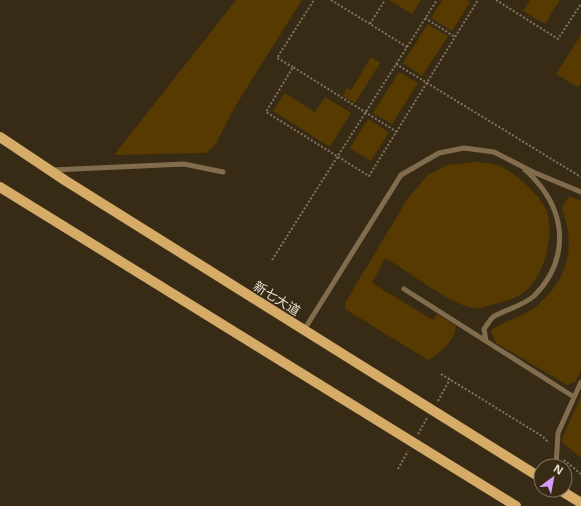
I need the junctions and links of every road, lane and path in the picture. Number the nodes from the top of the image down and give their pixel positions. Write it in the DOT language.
graph roads {
  1 [pos="314,0"];
  2 [pos="331,0"];
  3 [pos="385,0"];
  4 [pos="437,0"];
  5 [pos="478,0"];
  6 [pos="496,0"];
  7 [pos="581,4"];
  8 [pos="425,18"];
  9 [pos="370,24"];
  10 [pos="455,37"];
  11 [pos="407,47"];
  12 [pos="396,64"];
  13 [pos="293,67"];
  14 [pos="427,83"];
  15 [pos="366,112"];
  16 [pos="397,132"];
  17 [pos="0,137"];
  18 [pos="338,156"];
  19 [pos="512,161"];
  20 [pos="50,170"];
  21 [pos="223,172"];
  22 [pos="581,177"];
  23 [pos="0,187"];
  24 [pos="581,192"];
  25 [pos="272,260"];
  26 [pos="404,289"];
  27 [pos="304,330"];
  28 [pos="486,341"];
  29 [pos="441,374"];
  30 [pos="450,380"];
  31 [pos="581,382"];
  32 [pos="574,397"];
  33 [pos="432,410"];
  34 [pos="413,442"];
  35 [pos="552,446"];
  36 [pos="562,457"];
  37 [pos="556,458"];
  38 [pos="398,468"];
  39 [pos="533,473"];
  40 [pos="581,474"];
  41 [pos="516,506"];
  1 -- 13 [label="path"];
  2 -- 9 [label="path"];
  3 -- 9 [label="path"];
  4 -- 8 [label="path"];
  5 -- 10 [label="path"];
  6 -- 7 [label="path"];
  8 -- 10 [label="path"];
  8 -- 11 [label="path"];
  9 -- 11 [label="path"];
  10 -- 14 [label="path"];
  11 -- 12 [label="path"];
  12 -- 14 [label="path"];
  12 -- 15 [label="path"];
  13 -- 15 [label="path"];
  13 -- 18 [label="path"];
  14 -- 16 [label="path"];
  14 -- 22 [label="path"];
  15 -- 16 [label="path"];
  15 -- 18 [label="path"];
  16 -- 18 [label="path"];
  17 -- 20 [label="main road, 新七大道"];
  18 -- 25 [label="path"];
  19 -- 24 [label="lane"];
  19 -- 27 [label="lane"];
  19 -- 28 [label="lane"];
  20 -- 21 [label="lane"];
  20 -- 27 [label="main road, 新七大道"];
  23 -- 34 [label="main road"];
  26 -- 28 [label="lane"];
  27 -- 33 [label="main road, 新七大道"];
  28 -- 32 [label="lane"];
  29 -- 30 [label="path"];
  30 -- 33 [label="path"];
  30 -- 35 [label="path"];
  31 -- 32 [label="lane"];
  32 -- 37 [label="lane"];
  33 -- 34 [label="path"];
  33 -- 39 [label="main road, 新七大道"];
  34 -- 38 [label="path"];
  34 -- 41 [label="main road"];
  36 -- 40 [label="path"];
}
